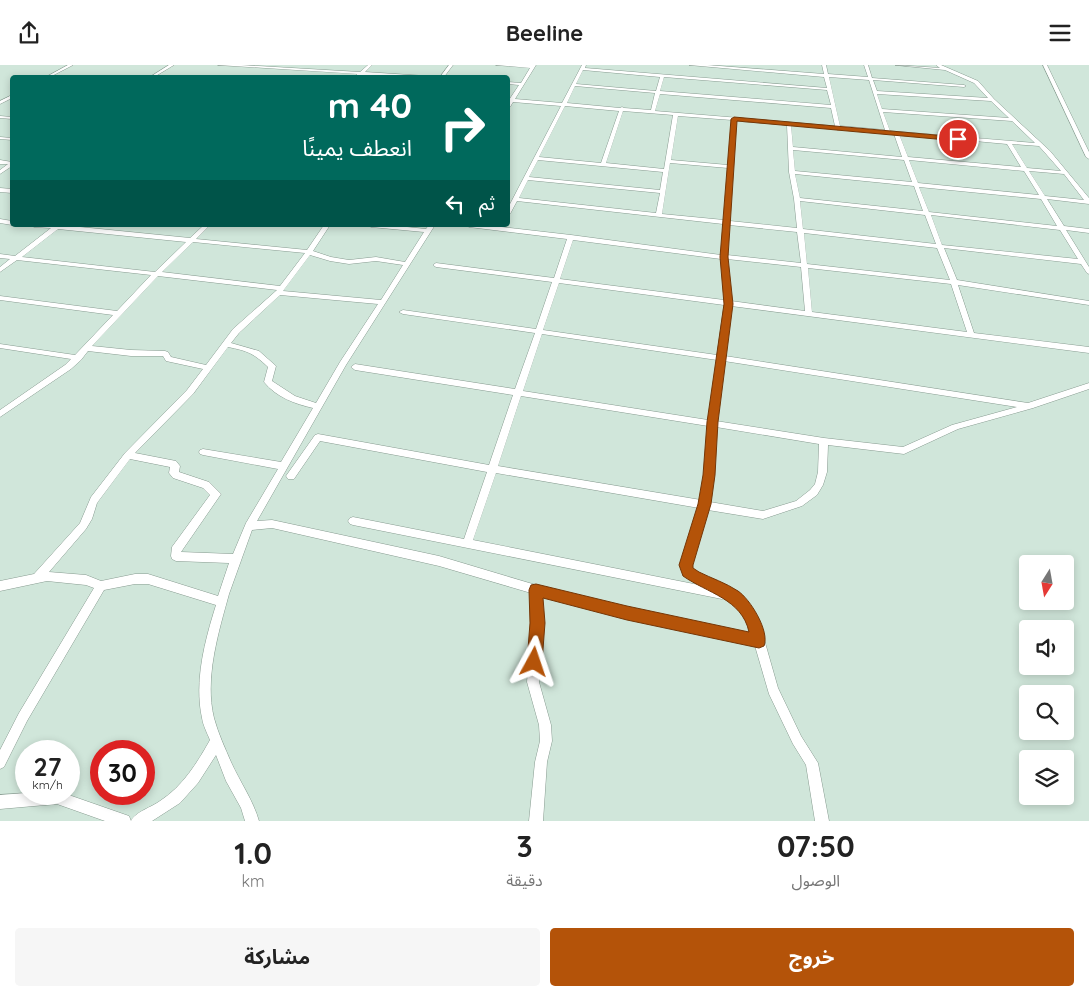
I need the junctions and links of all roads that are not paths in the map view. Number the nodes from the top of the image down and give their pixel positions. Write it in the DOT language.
graph roads {
  1 [pos="71,65"];
  2 [pos="172,65"];
  3 [pos="220,65"];
  4 [pos="370,65"];
  5 [pos="498,65"];
  6 [pos="691,65"];
  7 [pos="824,65"];
  8 [pos="866,65"];
  9 [pos="896,65"];
  10 [pos="938,65"];
  11 [pos="1045,65"];
  12 [pos="268,66"];
  13 [pos="533,66"];
  14 [pos="583,67"];
  15 [pos="945,69"];
  16 [pos="360,74"];
  17 [pos="52,75"];
  18 [pos="155,75"];
  19 [pos="382,75"];
  20 [pos="662,76"];
  21 [pos="826,76"];
  22 [pos="870,78"];
  23 [pos="510,83"];
  24 [pos="522,84"];
  25 [pos="574,85"];
  26 [pos="964,86"];
  27 [pos="829,89"];
  28 [pos="658,92"];
  29 [pos="874,92"];
  30 [pos="992,101"];
  31 [pos="510,102"];
  32 [pos="510,104"];
  33 [pos="564,105"];
  34 [pos="833,107"];
  35 [pos="622,109"];
  36 [pos="880,110"];
  37 [pos="653,111"];
  38 [pos="676,113"];
  39 [pos="734,119"];
  40 [pos="1014,121"];
  41 [pos="789,124"];
  42 [pos="838,129"];
  43 [pos="888,133"];
  44 [pos="896,134"];
  45 [pos="1008,143"];
  46 [pos="1040,145"];
  47 [pos="790,148"];
  48 [pos="1089,157"];
  49 [pos="536,158"];
  50 [pos="906,159"];
  51 [pos="668,161"];
  52 [pos="603,164"];
  53 [pos="731,167"];
  54 [pos="666,171"];
  55 [pos="1027,171"];
  56 [pos="792,172"];
  57 [pos="1066,173"];
  58 [pos="526,178"];
  59 [pos="916,185"];
  60 [pos="662,192"];
  61 [pos="1044,197"];
  62 [pos="515,199"];
  63 [pos="797,199"];
  64 [pos="510,209"];
  65 [pos="928,214"];
  66 [pos="659,215"];
  67 [pos="727,223"];
  68 [pos="57,227"];
  69 [pos="67,227"];
  70 [pos="205,227"];
  71 [pos="326,227"];
  72 [pos="410,227"];
  73 [pos="501,227"];
  74 [pos="430,228"];
  75 [pos="1063,229"];
  76 [pos="799,230"];
  77 [pos="1089,231"];
  78 [pos="571,237"];
  79 [pos="191,241"];
  80 [pos="939,246"];
  81 [pos="309,252"];
  82 [pos="0,256"];
  83 [pos="724,257"];
  84 [pos="16,258"];
  85 [pos="1083,262"];
  86 [pos="407,264"];
  87 [pos="436,265"];
  88 [pos="802,265"];
  89 [pos="0,270"];
  90 [pos="1089,272"];
  91 [pos="157,274"];
  92 [pos="556,281"];
  93 [pos="954,282"];
  94 [pos="279,290"];
  95 [pos="0,299"];
  96 [pos="383,302"];
  97 [pos="1089,303"];
  98 [pos="728,304"];
  99 [pos="403,312"];
  100 [pos="118,313"];
  101 [pos="809,313"];
  102 [pos="538,332"];
  103 [pos="970,334"];
  104 [pos="226,344"];
  105 [pos="0,346"];
  106 [pos="86,348"];
  107 [pos="1089,350"];
  108 [pos="78,358"];
  109 [pos="721,358"];
  110 [pos="355,367"];
  111 [pos="209,368"];
  112 [pos="1089,386"];
  113 [pos="518,393"];
  114 [pos="0,404"];
  115 [pos="11,406"];
  116 [pos="319,406"];
  117 [pos="1030,406"];
  118 [pos="0,414"];
  119 [pos="712,422"];
  120 [pos="824,441"];
  121 [pos="203,452"];
  122 [pos="128,455"];
  123 [pos="283,466"];
  124 [pos="492,469"];
  125 [pos="291,476"];
  126 [pos="705,504"];
  127 [pos="353,521"];
  128 [pos="249,526"];
  129 [pos="467,543"];
  130 [pos="236,559"];
  131 [pos="37,578"];
  132 [pos="0,586"];
  133 [pos="101,586"];
  134 [pos="536,590"];
  135 [pos="735,596"];
  136 [pos="223,602"];
  137 [pos="759,641"];
  138 [pos="216,741"];
  139 [pos="0,763"];
  140 [pos="0,802"];
  141 [pos="124,821"];
  142 [pos="138,821"];
  143 [pos="252,821"];
  144 [pos="536,821"];
  145 [pos="822,821"];
  1 -- 17 [label="street"];
  2 -- 18 [label="street"];
  3 -- 12 [label="street"];
  4 -- 16 [label="street"];
  5 -- 13 [label="street"];
  6 -- 21 [label="street"];
  7 -- 21 [label="street"];
  8 -- 22 [label="street"];
  9 -- 15 [label="street"];
  10 -- 15 [label="street"];
  11 -- 48 [label="street"];
  12 -- 16 [label="street"];
  13 -- 24 [label="street"];
  14 -- 20 [label="street"];
  14 -- 25 [label="street"];
  15 -- 30 [label="street"];
  16 -- 19 [label="street"];
  20 -- 27 [label="street"];
  20 -- 28 [label="street"];
  21 -- 22 [label="street"];
  21 -- 27 [label="street"];
  22 -- 26 [label="street"];
  22 -- 29 [label="street"];
  23 -- 24 [label="street"];
  24 -- 31 [label="street"];
  25 -- 28 [label="street"];
  25 -- 33 [label="street"];
  27 -- 34 [label="street"];
  28 -- 34 [label="street"];
  28 -- 37 [label="street"];
  29 -- 30 [label="street"];
  29 -- 36 [label="street"];
  30 -- 40 [label="street"];
  32 -- 33 [label="street"];
  33 -- 35 [label="street"];
  33 -- 49 [label="street"];
  34 -- 42 [label="street"];
  35 -- 37 [label="street"];
  35 -- 52 [label="street"];
  36 -- 40 [label="street"];
  36 -- 43 [label="street"];
  37 -- 38 [label="street"];
  38 -- 39 [label="street"];
  38 -- 51 [label="street"];
  39 -- 41 [label="street"];
  39 -- 53 [label="street"];
  40 -- 46 [label="street"];
  41 -- 42 [label="street"];
  41 -- 47 [label="street"];
  42 -- 43 [label="street"];
  43 -- 44 [label="street"];
  44 -- 45 [label="street"];
  44 -- 50 [label="street"];
  45 -- 46 [label="street"];
  45 -- 55 [label="street"];
  46 -- 57 [label="street"];
  47 -- 50 [label="street"];
  47 -- 56 [label="street"];
  49 -- 52 [label="street"];
  49 -- 58 [label="street"];
  50 -- 55 [label="street"];
  50 -- 59 [label="street"];
  51 -- 53 [label="street"];
  51 -- 54 [label="street"];
  52 -- 54 [label="street"];
  53 -- 67 [label="street"];
  54 -- 60 [label="street"];
  55 -- 57 [label="street"];
  55 -- 61 [label="street"];
  56 -- 59 [label="street"];
  56 -- 63 [label="street"];
  57 -- 61 [label="street"];
  58 -- 60 [label="street"];
  58 -- 62 [label="street"];
  59 -- 61 [label="street"];
  59 -- 65 [label="street"];
  60 -- 66 [label="street"];
  61 -- 75 [label="street"];
  62 -- 64 [label="street"];
  62 -- 66 [label="street"];
  63 -- 65 [label="street"];
  63 -- 76 [label="street"];
  65 -- 75 [label="street"];
  65 -- 80 [label="street"];
  66 -- 67 [label="street"];
  67 -- 76 [label="street"];
  67 -- 83 [label="street"];
  68 -- 84 [label="street"];
  69 -- 79 [label="street"];
  70 -- 79 [label="street"];
  71 -- 81 [label="street"];
  72 -- 74 [label="street"];
  73 -- 78 [label="street"];
  74 -- 86 [label="street"];
  75 -- 77 [label="street"];
  75 -- 85 [label="street"];
  76 -- 80 [label="street"];
  76 -- 88 [label="street"];
  78 -- 83 [label="street"];
  78 -- 92 [label="street"];
  79 -- 81 [label="street"];
  79 -- 91 [label="street"];
  80 -- 85 [label="street"];
  80 -- 93 [label="street"];
  81 -- 86 [label="street"];
  81 -- 94 [label="street"];
  82 -- 84 [label="street"];
  83 -- 88 [label="street"];
  83 -- 98 [label="street"];
  84 -- 89 [label="street"];
  84 -- 91 [label="street"];
  85 -- 90 [label="street"];
  86 -- 96 [label="street"];
  87 -- 92 [label="street"];
  88 -- 93 [label="street"];
  88 -- 101 [label="street"];
  91 -- 94 [label="street"];
  91 -- 100 [label="street"];
  92 -- 98 [label="street"];
  92 -- 102 [label="street"];
  93 -- 97 [label="street"];
  93 -- 103 [label="street"];
  94 -- 96 [label="street"];
  94 -- 104 [label="street"];
  95 -- 100 [label="street"];
  96 -- 116 [label="street"];
  98 -- 101 [label="street"];
  98 -- 109 [label="street"];
  99 -- 102 [label="street"];
  100 -- 106 [label="street"];
  101 -- 103 [label="street"];
  102 -- 109 [label="street"];
  102 -- 113 [label="street"];
  103 -- 107 [label="street"];
  104 -- 111 [label="street"];
  104 -- 116 [label="street"];
  105 -- 108 [label="street"];
  106 -- 108 [label="street"];
  106 -- 111 [label="street"];
  108 -- 115 [label="street"];
  109 -- 117 [label="street"];
  109 -- 119 [label="street"];
  110 -- 113 [label="street"];
  111 -- 122 [label="street"];
  112 -- 117 [label="street"];
  113 -- 119 [label="street"];
  113 -- 124 [label="street"];
  114 -- 115 [label="street"];
  115 -- 118 [label="street"];
  116 -- 123 [label="street"];
  117 -- 120 [label="street"];
  119 -- 120 [label="street"];
  119 -- 126 [label="street"];
  120 -- 126 [label="street"];
  121 -- 123 [label="street"];
  122 -- 130 [label="street"];
  122 -- 131 [label="street"];
  123 -- 128 [label="street"];
  124 -- 125 [label="street"];
  124 -- 126 [label="street"];
  124 -- 129 [label="street"];
  126 -- 135 [label="street"];
  127 -- 129 [label="street"];
  128 -- 130 [label="street"];
  128 -- 134 [label="street"];
  129 -- 135 [label="street"];
  130 -- 136 [label="street"];
  131 -- 132 [label="street"];
  131 -- 133 [label="street"];
  133 -- 136 [label="street"];
  133 -- 139 [label="street"];
  134 -- 137 [label="street"];
  134 -- 144 [label="street"];
  135 -- 137 [label="street"];
  136 -- 138 [label="street"];
  137 -- 145 [label="street"];
  138 -- 142 [label="street"];
  138 -- 143 [label="street"];
  140 -- 141 [label="street"];
}
